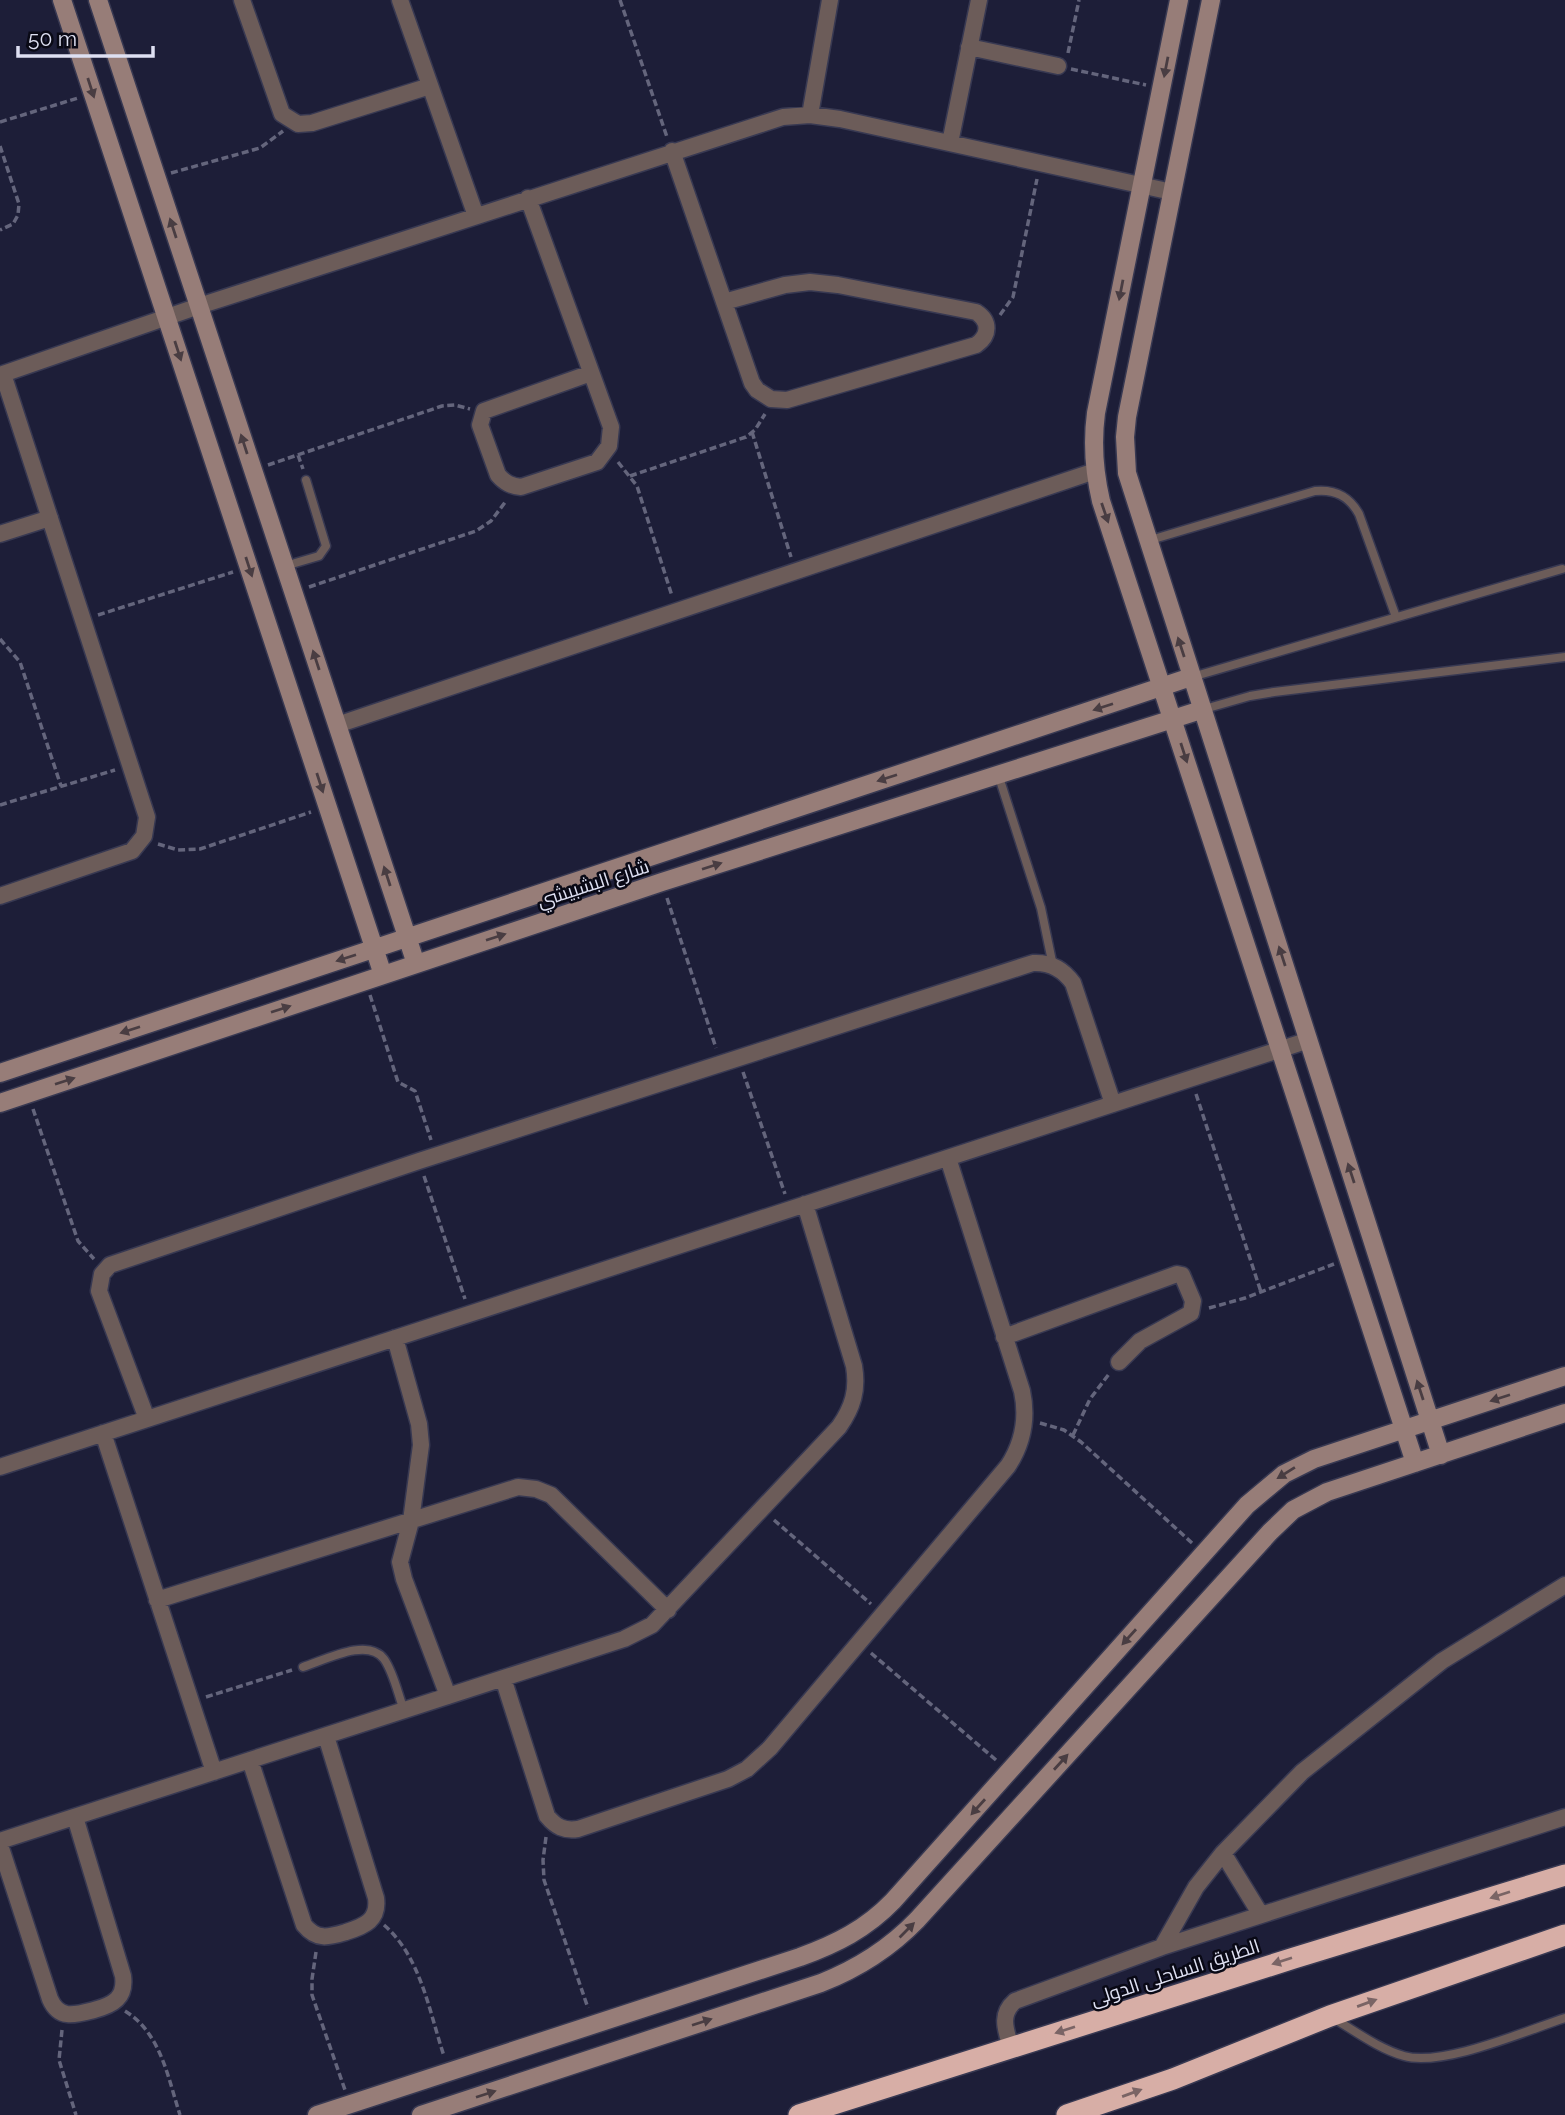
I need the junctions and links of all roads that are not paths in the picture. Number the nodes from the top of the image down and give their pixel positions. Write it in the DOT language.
graph roads {
  1 [pos="62,0"];
  2 [pos="99,0"];
  3 [pos="242,0"];
  4 [pos="400,0"];
  5 [pos="830,0"];
  6 [pos="979,0"];
  7 [pos="1179,0"];
  8 [pos="1211,0"];
  9 [pos="969,47"];
  10 [pos="1061,67"];
  11 [pos="430,86"];
  12 [pos="810,115"];
  13 [pos="950,143"];
  14 [pos="672,151"];
  15 [pos="1142,185"];
  16 [pos="1172,192"];
  17 [pos="528,198"];
  18 [pos="476,216"];
  19 [pos="724,302"];
  20 [pos="199,306"];
  21 [pos="167,317"];
  22 [pos="591,373"];
  23 [pos="2,374"];
  24 [pos="1095,471"];
  25 [pos="306,480"];
  26 [pos="50,518"];
  27 [pos="0,534"];
  28 [pos="1147,541"];
  29 [pos="285,566"];
  30 [pos="1562,569"];
  31 [pos="1396,617"];
  32 [pos="1565,657"];
  33 [pos="1191,677"];
  34 [pos="1162,687"];
  35 [pos="1201,710"];
  36 [pos="1172,719"];
  37 [pos="337,725"];
  38 [pos="989,745"];
  39 [pos="998,774"];
  40 [pos="0,896"];
  41 [pos="407,937"];
  42 [pos="374,948"];
  43 [pos="416,964"];
  44 [pos="1053,966"];
  45 [pos="383,975"];
  46 [pos="1309,1040"];
  47 [pos="1281,1049"];
  48 [pos="0,1073"];
  49 [pos="0,1103"];
  50 [pos="1113,1104"];
  51 [pos="948,1158"];
  52 [pos="797,1207"];
  53 [pos="1004,1336"];
  54 [pos="396,1338"];
  55 [pos="1119,1362"];
  56 [pos="1565,1376"];
  57 [pos="1565,1413"];
  58 [pos="147,1419"];
  59 [pos="1430,1421"];
  60 [pos="1404,1430"];
  61 [pos="103,1433"];
  62 [pos="1441,1455"];
  63 [pos="1415,1463"];
  64 [pos="0,1467"];
  65 [pos="411,1521"];
  66 [pos="1565,1585"];
  67 [pos="157,1600"];
  68 [pos="668,1610"];
  69 [pos="303,1667"];
  70 [pos="503,1678"];
  71 [pos="448,1696"];
  72 [pos="404,1710"];
  73 [pos="326,1736"];
  74 [pos="250,1760"];
  75 [pos="214,1772"];
  76 [pos="75,1817"];
  77 [pos="1565,1817"];
  78 [pos="0,1843"];
  79 [pos="1223,1853"];
  80 [pos="1565,1875"];
  81 [pos="1261,1915"];
  82 [pos="1565,1935"];
  83 [pos="1162,1947"];
  84 [pos="1330,2016"];
  85 [pos="1565,2018"];
  86 [pos="1011,2048"];
  87 [pos="842,2109"];
  88 [pos="317,2115"];
  89 [pos="421,2115"];
  90 [pos="799,2115"];
  91 [pos="1067,2115"];
  1 -- 21 [label="street, one-way"];
  20 -- 2 [label="street, one-way"];
  3 -- 11 [label="street"];
  4 -- 11 [label="street"];
  5 -- 12 [label="street"];
  6 -- 9 [label="street"];
  7 -- 15 [label="street, one-way"];
  8 -- 16 [label="street"];
  9 -- 10 [label="street"];
  9 -- 13 [label="street"];
  11 -- 18 [label="street"];
  12 -- 13 [label="street"];
  12 -- 14 [label="street"];
  13 -- 15 [label="street"];
  14 -- 17 [label="street"];
  14 -- 19 [label="street"];
  15 -- 16 [label="street"];
  15 -- 24 [label="street, one-way"];
  16 -- 28 [label="street"];
  17 -- 18 [label="street"];
  17 -- 22 [label="street"];
  18 -- 20 [label="street"];
  19 -- 19 [label="street"];
  20 -- 21 [label="street"];
  29 -- 20 [label="street, one-way"];
  21 -- 23 [label="street"];
  21 -- 42 [label="street, one-way"];
  22 -- 22 [label="street"];
  23 -- 26 [label="street"];
  24 -- 34 [label="street, one-way"];
  24 -- 37 [label="street"];
  25 -- 29 [label="lane"];
  26 -- 27 [label="street"];
  26 -- 40 [label="street"];
  28 -- 31 [label="lane"];
  33 -- 28 [label="street, one-way"];
  37 -- 29 [label="street, one-way"];
  30 -- 31 [label="lane"];
  31 -- 33 [label="lane"];
  32 -- 35 [label="lane"];
  33 -- 34 [label="street, شارع البشبيشي"];
  33 -- 35 [label="street"];
  34 -- 36 [label="street"];
  34 -- 38 [label="street, شارع البشبيشي, one-way"];
  35 -- 36 [label="street, شارع البشبيشي"];
  46 -- 35 [label="street, one-way"];
  36 -- 39 [label="street, شارع البشبيشي"];
  36 -- 47 [label="street, one-way"];
  41 -- 37 [label="street, one-way"];
  38 -- 39 [label="street"];
  38 -- 41 [label="street, شارع البشبيشي, one-way"];
  43 -- 39 [label="street, شارع البشبيشي, one-way"];
  39 -- 44 [label="lane"];
  41 -- 42 [label="street, شارع البشبيشي"];
  41 -- 43 [label="street"];
  42 -- 45 [label="street"];
  42 -- 48 [label="street, شارع البشبيشي, one-way"];
  43 -- 45 [label="street, شارع البشبيشي"];
  44 -- 50 [label="street"];
  44 -- 58 [label="street"];
  49 -- 45 [label="street, شارع البشبيشي, one-way"];
  46 -- 47 [label="street"];
  59 -- 46 [label="street, one-way"];
  47 -- 50 [label="street"];
  47 -- 60 [label="street"];
  50 -- 51 [label="street"];
  51 -- 52 [label="street"];
  51 -- 53 [label="street"];
  52 -- 54 [label="street"];
  52 -- 68 [label="street"];
  53 -- 55 [label="street"];
  53 -- 70 [label="street"];
  54 -- 58 [label="street"];
  54 -- 65 [label="street"];
  56 -- 59 [label="street, one-way"];
  57 -- 62 [label="street"];
  58 -- 61 [label="street"];
  59 -- 60 [label="street"];
  59 -- 62 [label="street"];
  60 -- 63 [label="street"];
  60 -- 88 [label="street, one-way"];
  61 -- 64 [label="street"];
  61 -- 67 [label="street"];
  62 -- 63 [label="street"];
  89 -- 63 [label="street, one-way"];
  65 -- 67 [label="street"];
  65 -- 68 [label="street"];
  65 -- 71 [label="street"];
  66 -- 79 [label="street"];
  67 -- 75 [label="street"];
  68 -- 70 [label="street"];
  69 -- 72 [label="lane"];
  70 -- 71 [label="street"];
  71 -- 72 [label="street"];
  72 -- 73 [label="street"];
  73 -- 74 [label="street"];
  73 -- 74 [label="street"];
  74 -- 75 [label="street"];
  75 -- 76 [label="street"];
  76 -- 78 [label="street"];
  76 -- 78 [label="street"];
  77 -- 81 [label="street"];
  79 -- 81 [label="street"];
  79 -- 83 [label="street"];
  80 -- 86 [label="highway, الطريق الساحلى الدولى, one-way"];
  81 -- 83 [label="street"];
  84 -- 82 [label="highway, one-way"];
  83 -- 86 [label="street"];
  84 -- 85 [label="lane"];
  91 -- 84 [label="highway, one-way"];
  86 -- 87 [label="highway, الطريق الساحلى الدولى"];
  87 -- 90 [label="highway, الطريق الساحلى الدولى"];
}
